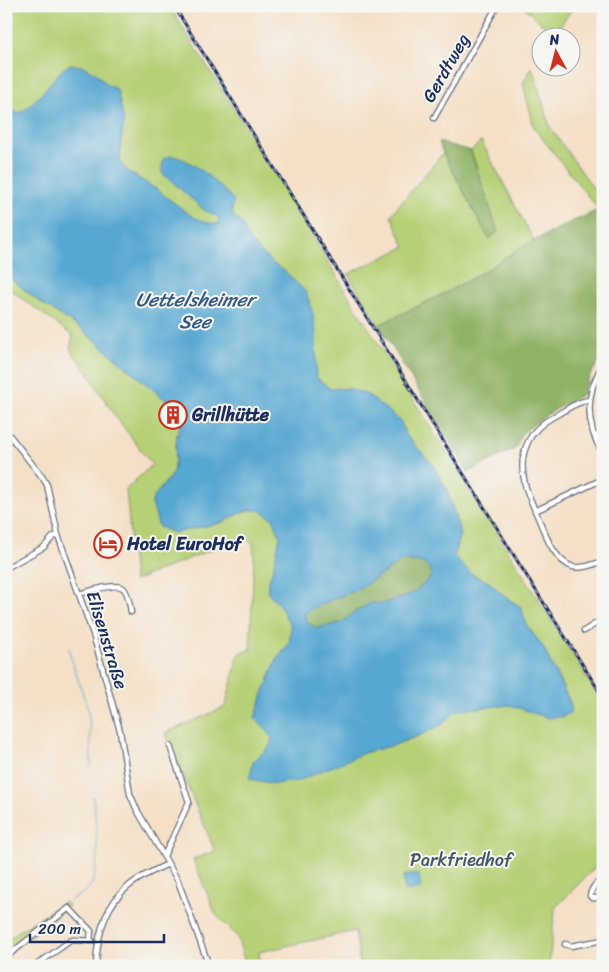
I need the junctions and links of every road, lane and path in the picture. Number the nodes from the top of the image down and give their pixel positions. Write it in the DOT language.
graph roads {
  1 [pos="497,6"];
  2 [pos="434,118"];
  3 [pos="603,365"];
  4 [pos="589,400"];
  5 [pos="6,431"];
  6 [pos="603,433"];
  7 [pos="595,438"];
  8 [pos="603,453"];
  9 [pos="603,479"];
  10 [pos="535,511"];
  11 [pos="58,535"];
  12 [pos="603,561"];
  13 [pos="6,568"];
  14 [pos="78,594"];
  15 [pos="131,612"];
  16 [pos="603,619"];
  17 [pos="584,631"];
  18 [pos="170,746"];
  19 [pos="164,856"];
  20 [pos="168,864"];
  21 [pos="603,880"];
  22 [pos="596,898"];
  23 [pos="603,940"];
  24 [pos="90,941"];
  25 [pos="98,942"];
  26 [pos="565,944"];
  27 [pos="6,957"];
  28 [pos="35,966"];
  29 [pos="96,966"];
  30 [pos="209,966"];
  1 -- 2 [label="street, Gerdtweg"];
  3 -- 4 [label="street"];
  4 -- 7 [label="street"];
  4 -- 10 [label="street"];
  5 -- 11 [label="street, Elisenstraße"];
  6 -- 7 [label="street"];
  7 -- 8 [label="street"];
  9 -- 10 [label="street"];
  10 -- 12 [label="street"];
  11 -- 13 [label="street"];
  11 -- 14 [label="street, Elisenstraße"];
  14 -- 15 [label="street"];
  14 -- 19 [label="street, Elisenstraße"];
  16 -- 17 [label="street"];
  18 -- 19 [label="street"];
  19 -- 20 [label="street, Elisenstraße"];
  20 -- 25 [label="street"];
  20 -- 30 [label="street, Elisenstraße"];
  21 -- 22 [label="street"];
  23 -- 26 [label="street"];
  24 -- 25 [label="street"];
  24 -- 27 [label="street"];
  24 -- 28 [label="street"];
  25 -- 29 [label="street"];
}
